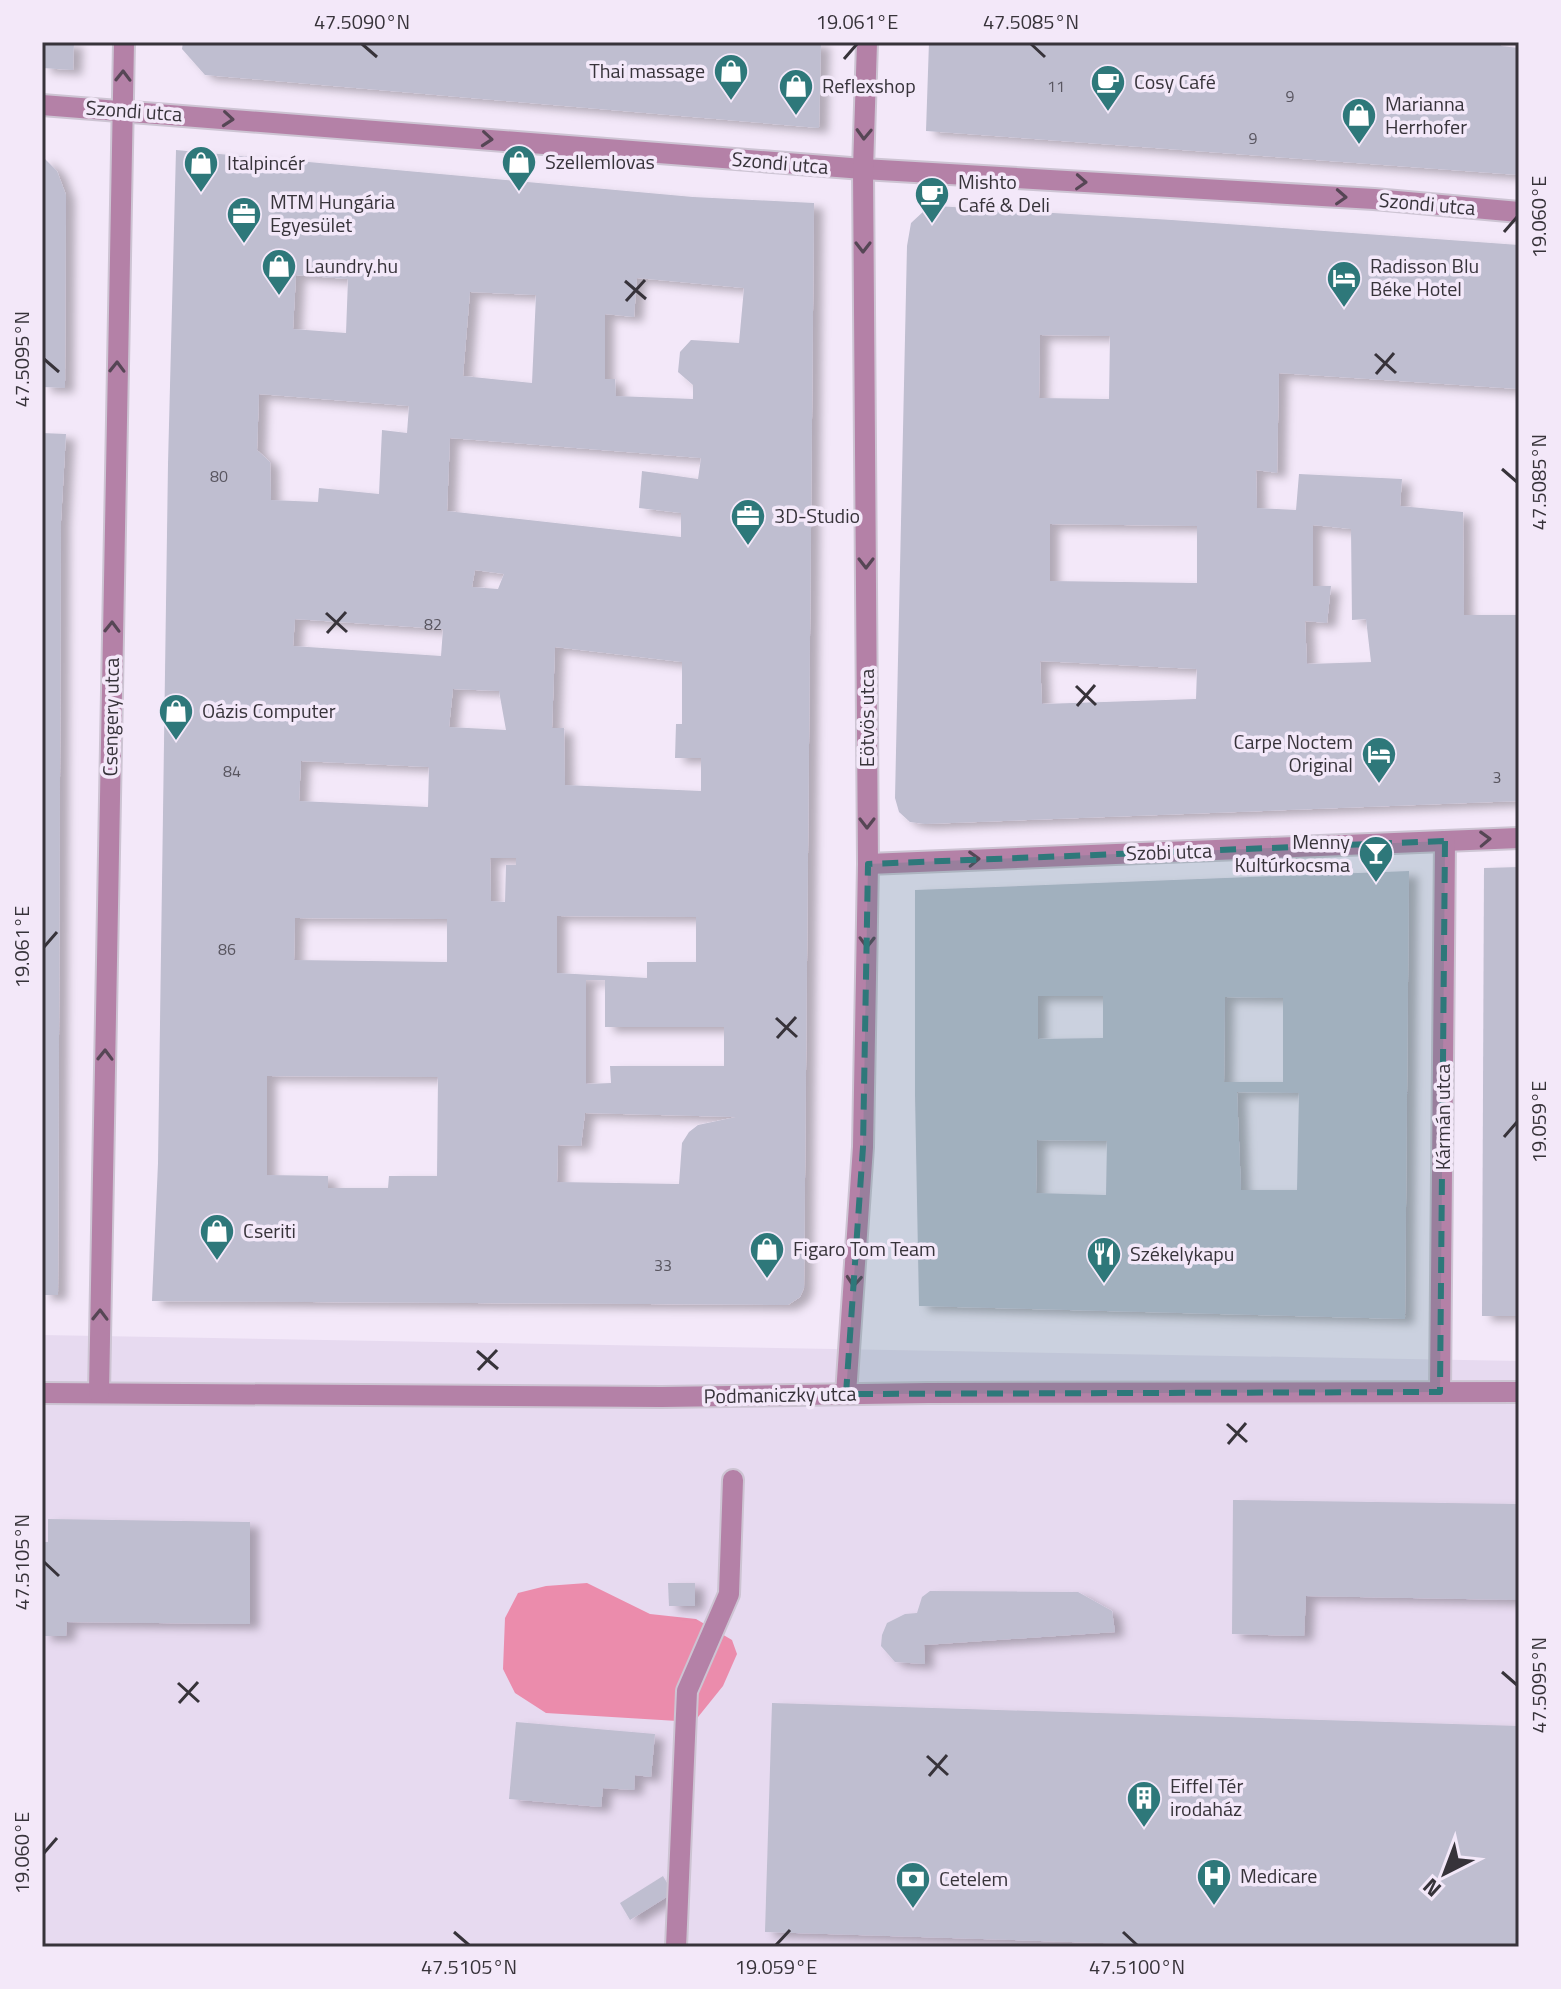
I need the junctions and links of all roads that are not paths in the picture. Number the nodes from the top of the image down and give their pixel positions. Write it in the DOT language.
graph roads {
  1 [pos="124,42"];
  2 [pos="867,42"];
  3 [pos="42,105"];
  4 [pos="122,110"];
  5 [pos="863,169"];
  6 [pos="1519,212"];
  7 [pos="1519,838"];
  8 [pos="1445,841"];
  9 [pos="868,864"];
  10 [pos="1440,1392"];
  11 [pos="1519,1392"];
  12 [pos="42,1393"];
  13 [pos="99,1393"];
  14 [pos="846,1394"];
  15 [pos="733,1480"];
  16 [pos="676,1947"];
  4 -- 1 [label="street, Csengery utca, one-way"];
  2 -- 5 [label="street, Eötvös utca, one-way"];
  3 -- 4 [label="street, Szondi utca"];
  4 -- 5 [label="street, Szondi utca, one-way"];
  13 -- 4 [label="street, Csengery utca, one-way"];
  5 -- 6 [label="street, Szondi utca, one-way"];
  5 -- 9 [label="street, Eötvös utca, one-way"];
  8 -- 7 [label="street, Szobi utca, one-way"];
  9 -- 8 [label="street, Szobi utca, one-way"];
  8 -- 10 [label="street, Kármán utca"];
  9 -- 14 [label="street, Eötvös utca, one-way"];
  10 -- 11 [label="street, Podmaniczky utca"];
  10 -- 14 [label="street, Podmaniczky utca"];
  12 -- 13 [label="street, Podmaniczky utca"];
  13 -- 14 [label="street, Podmaniczky utca"];
  15 -- 16 [label="street"];
}
